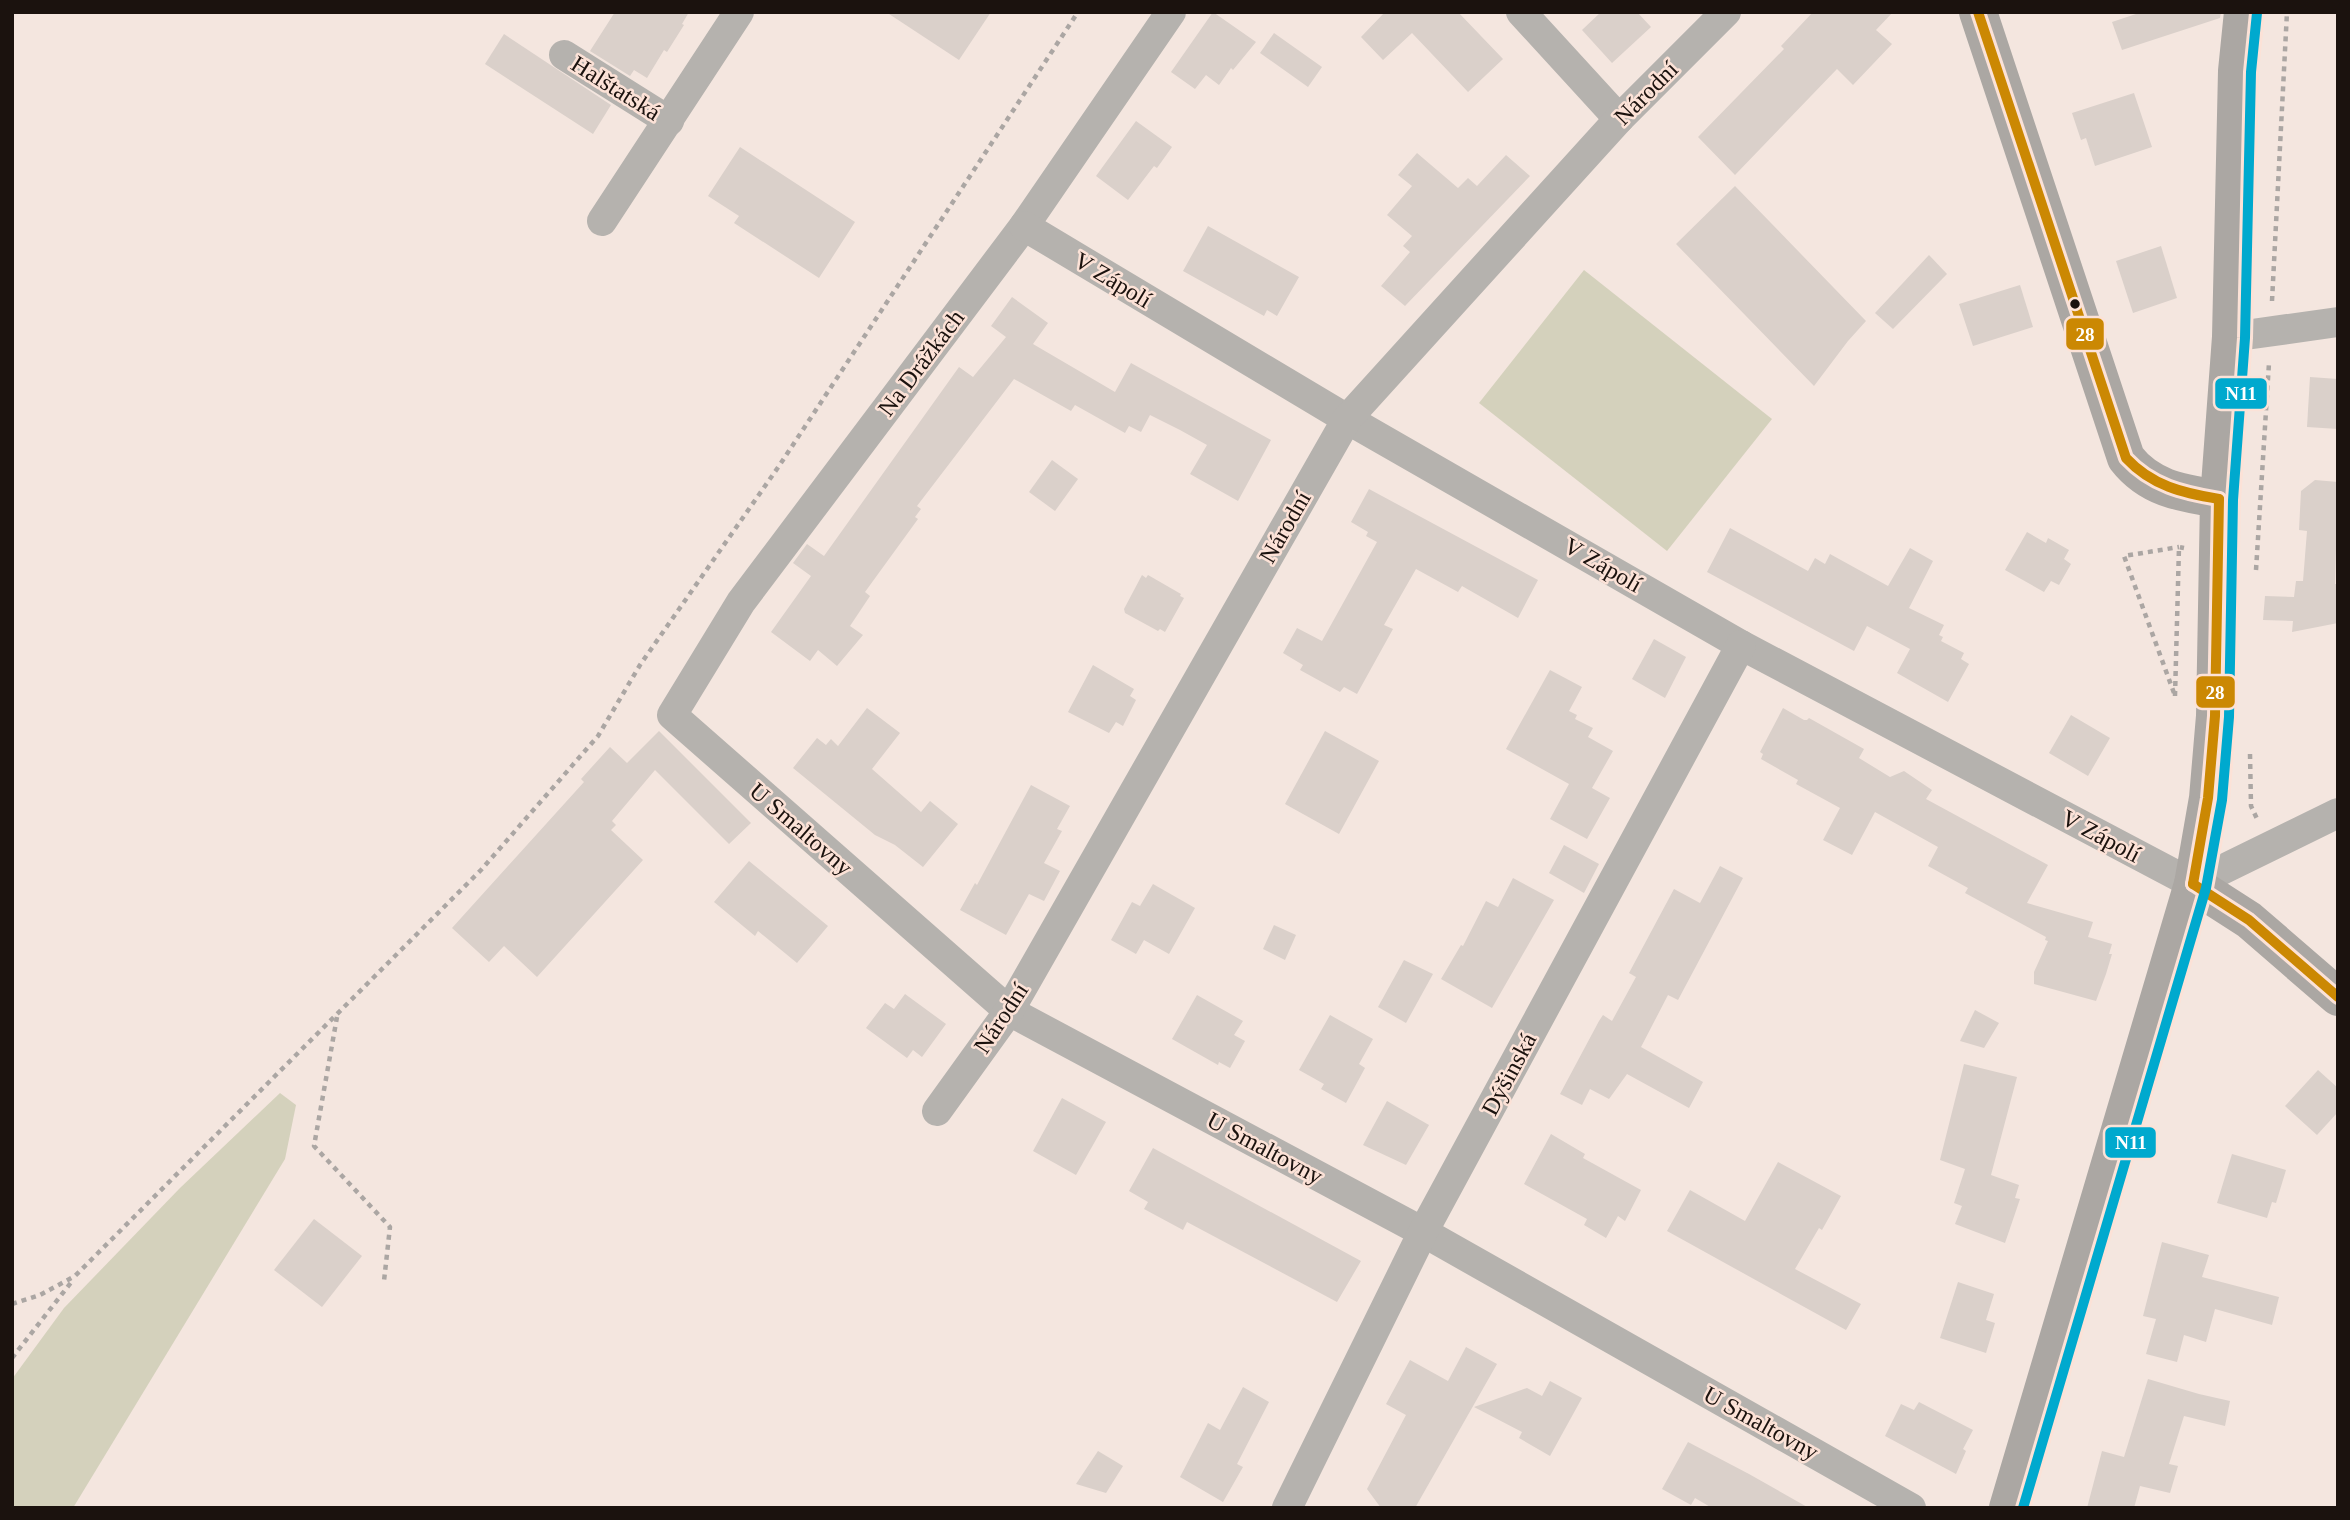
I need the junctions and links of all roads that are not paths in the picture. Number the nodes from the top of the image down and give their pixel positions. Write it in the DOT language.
graph roads {
  1 [pos="739,12"];
  2 [pos="1171,12"];
  3 [pos="1521,12"];
  4 [pos="1726,12"];
  5 [pos="1978,12"];
  6 [pos="2244,12"];
  7 [pos="564,55"];
  8 [pos="1619,119"];
  9 [pos="669,121"];
  10 [pos="602,221"];
  11 [pos="1024,226"];
  12 [pos="2338,322"];
  13 [pos="2231,337"];
  14 [pos="1347,419"];
  15 [pos="2219,499"];
  16 [pos="1741,645"];
  17 [pos="672,715"];
  18 [pos="2338,813"];
  19 [pos="2193,884"];
  20 [pos="2338,997"];
  21 [pos="1009,1011"];
  22 [pos="937,1111"];
  23 [pos="1423,1232"];
  24 [pos="1287,1508"];
  25 [pos="1911,1508"];
  26 [pos="2008,1508"];
  1 -- 9 [label="street, Halštatská"];
  2 -- 11 [label="street, Na Drážkách"];
  3 -- 8 [label="street"];
  4 -- 8 [label="street, Národní"];
  5 -- 15 [label="main road"];
  6 -- 13 [label="main road"];
  7 -- 9 [label="street, Halštatská"];
  8 -- 14 [label="street, Národní"];
  9 -- 10 [label="street, Halštatská"];
  11 -- 14 [label="street, V Zápolí"];
  11 -- 17 [label="street, Na Drážkách"];
  12 -- 13 [label="street"];
  13 -- 15 [label="main road"];
  14 -- 16 [label="street, V Zápolí"];
  14 -- 21 [label="street, Národní"];
  15 -- 19 [label="main road"];
  16 -- 19 [label="street, V Zápolí"];
  16 -- 23 [label="street, Dýšinská"];
  17 -- 21 [label="street, U Smaltovny"];
  18 -- 19 [label="street"];
  19 -- 20 [label="main road"];
  19 -- 26 [label="main road"];
  21 -- 22 [label="street, Národní"];
  21 -- 23 [label="street, U Smaltovny"];
  23 -- 24 [label="street, Dýšinská"];
  23 -- 25 [label="street, U Smaltovny"];
}
